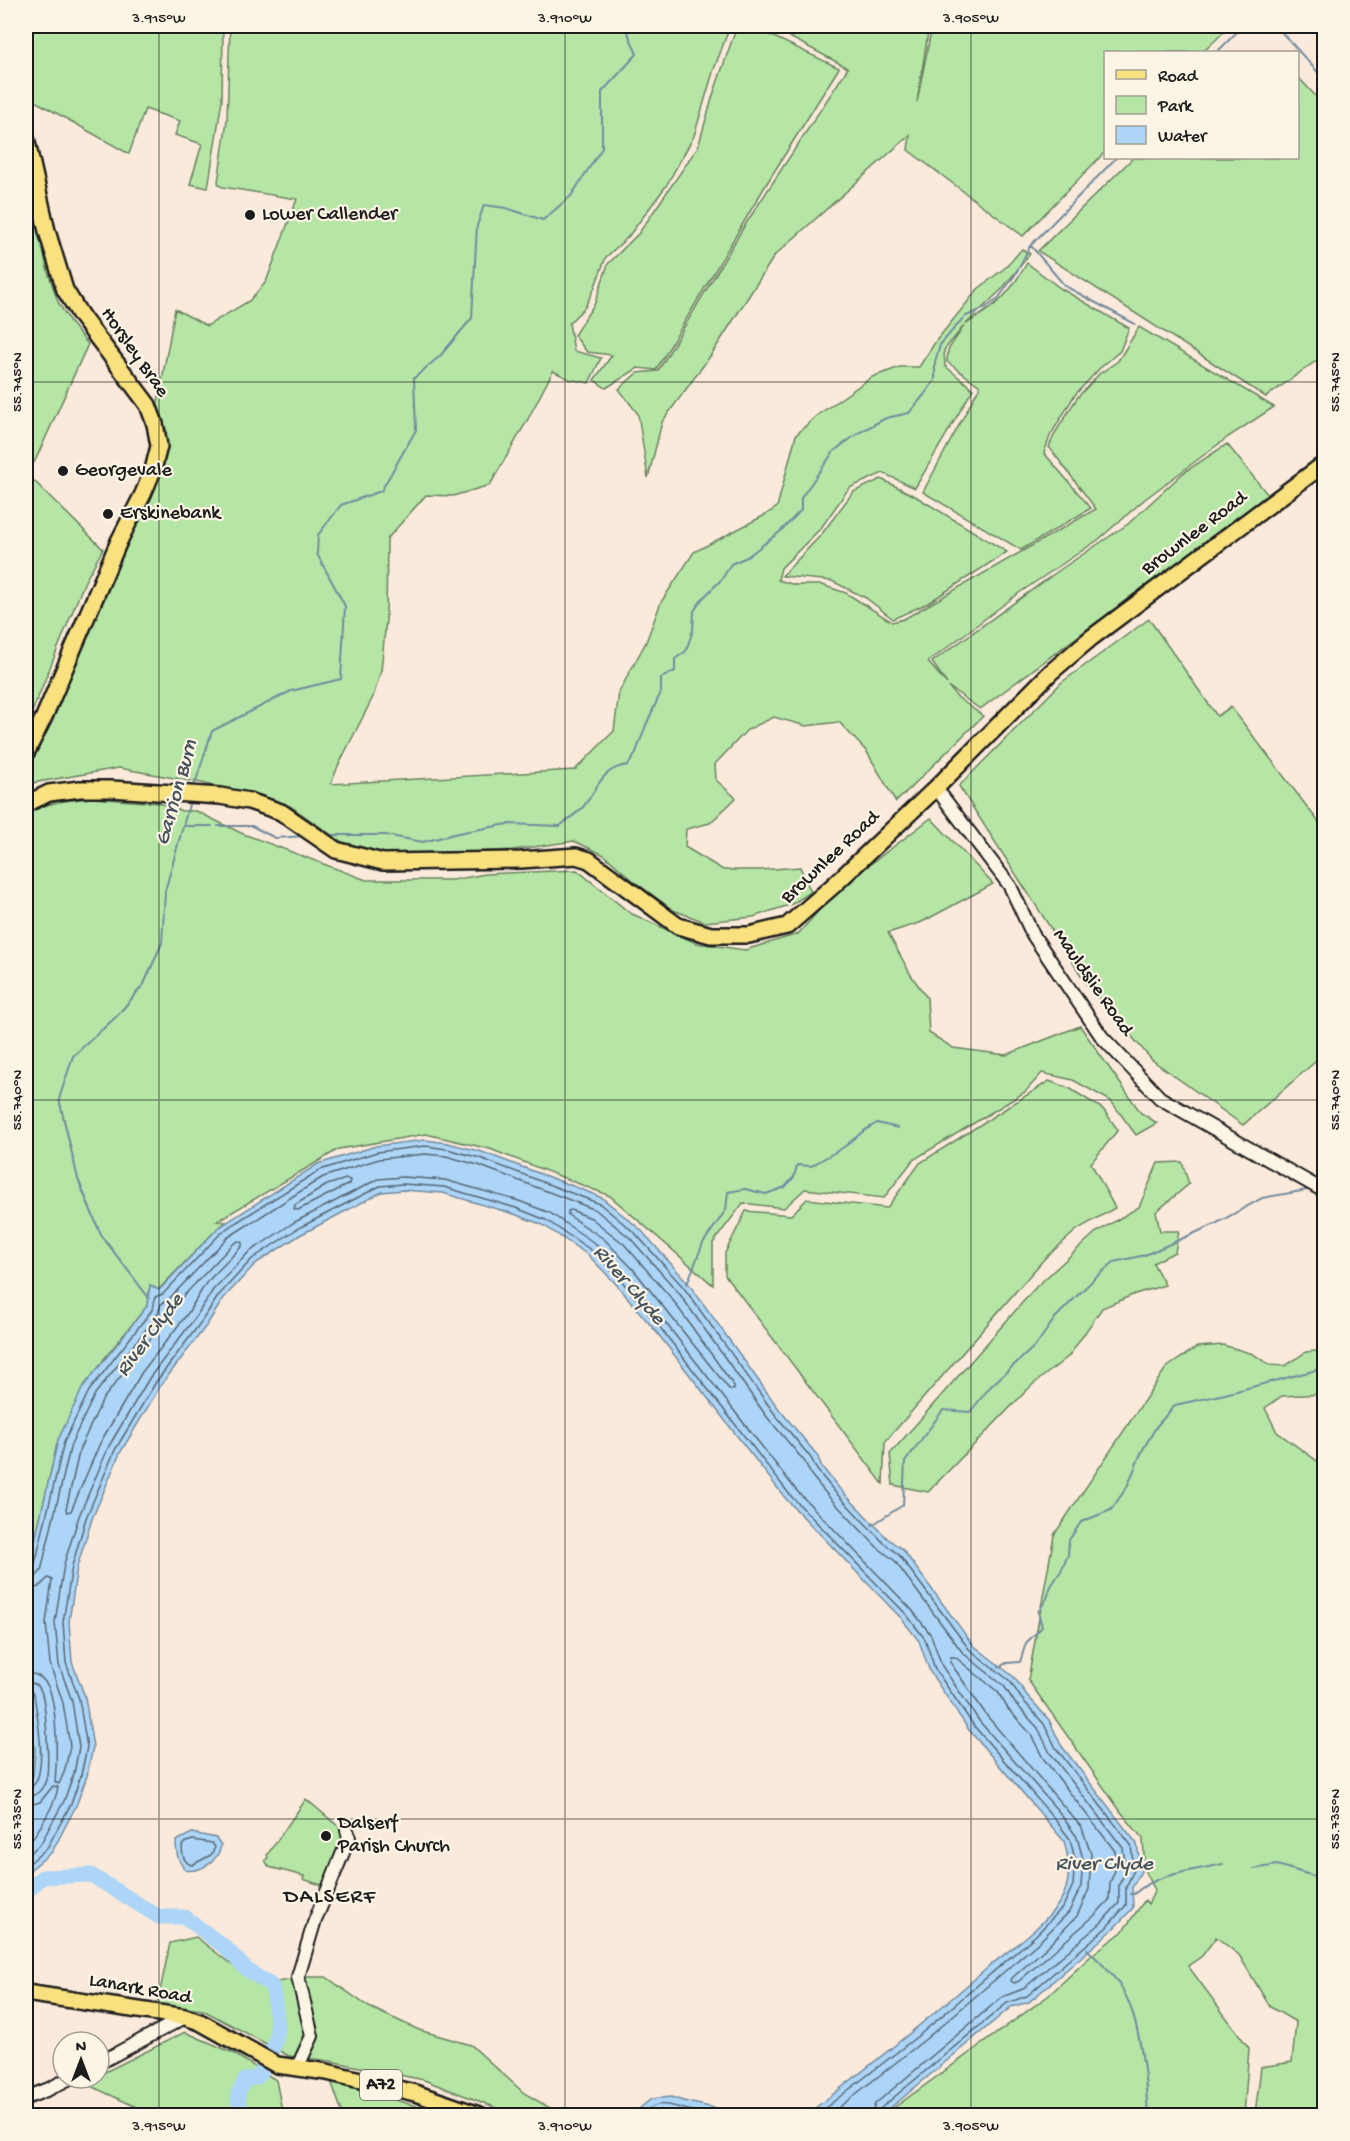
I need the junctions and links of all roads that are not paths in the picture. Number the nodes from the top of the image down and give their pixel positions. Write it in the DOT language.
graph roads {
  1 [pos="26,138"];
  2 [pos="1324,464"];
  3 [pos="26,753"];
  4 [pos="936,788"];
  5 [pos="26,804"];
  6 [pos="1324,1191"];
  7 [pos="347,1830"];
  8 [pos="26,1993"];
  9 [pos="185,2017"];
  10 [pos="111,2057"];
  11 [pos="297,2067"];
  12 [pos="51,2088"];
  13 [pos="26,2098"];
  14 [pos="483,2115"];
  1 -- 3 [label="main road, Horsley Brae"];
  2 -- 4 [label="main road, Brownlee Road"];
  4 -- 5 [label="main road, Brownlee Road"];
  4 -- 6 [label="street, Mauldslie Road"];
  7 -- 11 [label="street"];
  8 -- 9 [label="main road, Lanark Road / A72"];
  9 -- 10 [label="street"];
  9 -- 11 [label="main road, Lanark Road / A72"];
  11 -- 14 [label="main road, Lanark Road / A72"];
  12 -- 13 [label="street"];
}
